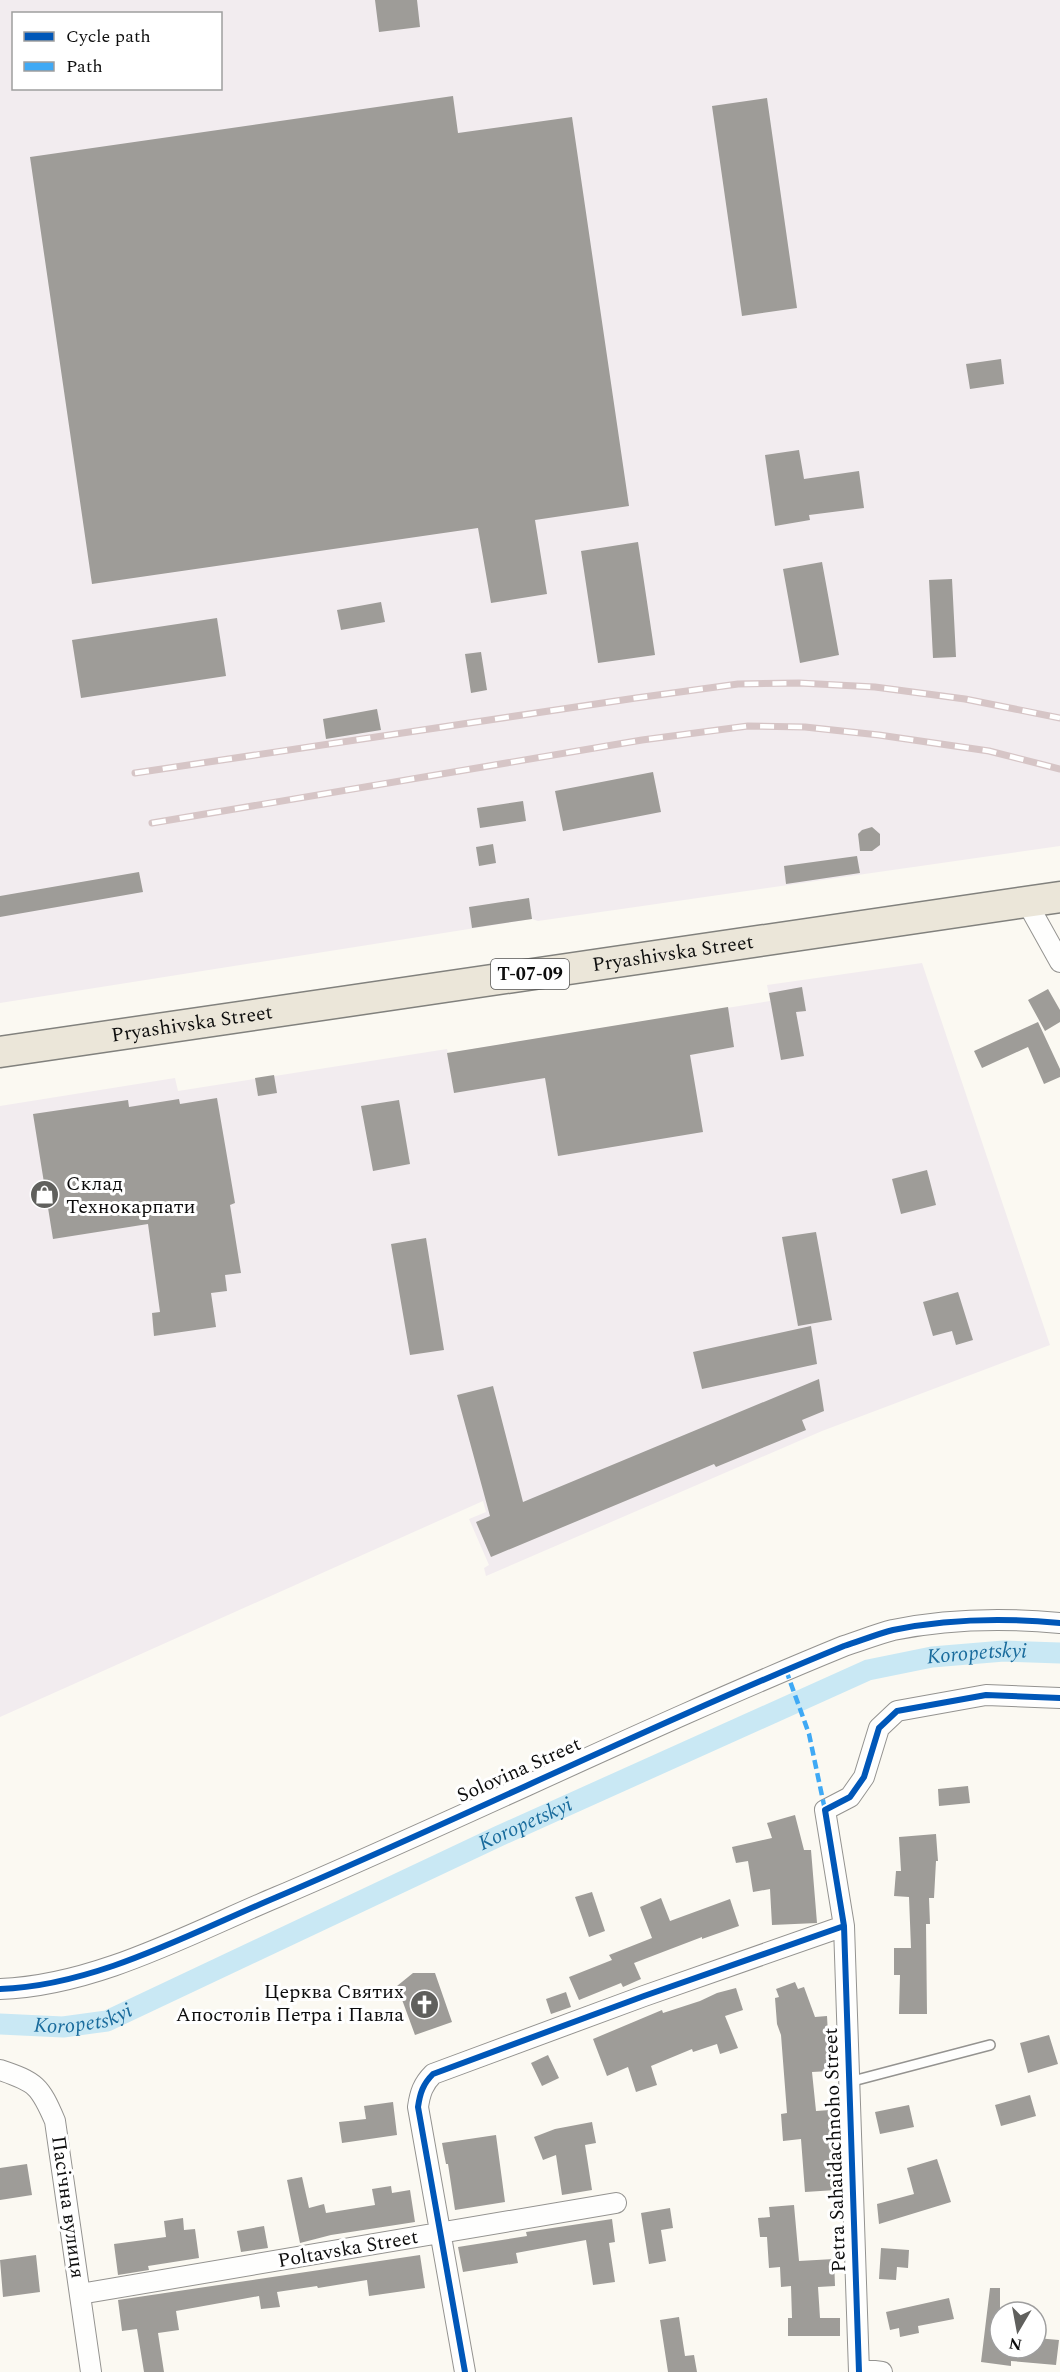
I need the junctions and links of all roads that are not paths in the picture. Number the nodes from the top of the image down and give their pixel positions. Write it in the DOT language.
graph roads {
  1 [pos="1060,897"];
  2 [pos="1026,901"];
  3 [pos="1060,962"];
  4 [pos="0,1052"];
  5 [pos="1060,1623"];
  6 [pos="1060,1698"];
  7 [pos="844,1926"];
  8 [pos="0,1989"];
  9 [pos="990,2045"];
  10 [pos="0,2070"];
  11 [pos="849,2082"];
  12 [pos="615,2203"];
  13 [pos="440,2233"];
  14 [pos="80,2294"];
  15 [pos="859,2371"];
  16 [pos="91,2372"];
  17 [pos="465,2372"];
  18 [pos="882,2372"];
  1 -- 2 [label="main road, Pryashivska Street / Т-07-09"];
  2 -- 3 [label="street"];
  2 -- 4 [label="main road, Pryashivska Street / Т-07-09"];
  5 -- 8 [label="street, Solovina Street"];
  6 -- 7 [label="street, Petra Sahaidachnoho Street"];
  7 -- 11 [label="street, Petra Sahaidachnoho Street"];
  7 -- 13 [label="street"];
  9 -- 11 [label="lane"];
  10 -- 14 [label="street, Пасічна вулиця"];
  11 -- 15 [label="street, Petra Sahaidachnoho Street"];
  12 -- 13 [label="street, Poltavska Street"];
  13 -- 14 [label="street, Poltavska Street"];
  13 -- 17 [label="street"];
  14 -- 16 [label="street, Пасічна вулиця"];
  15 -- 18 [label="street"];
}
